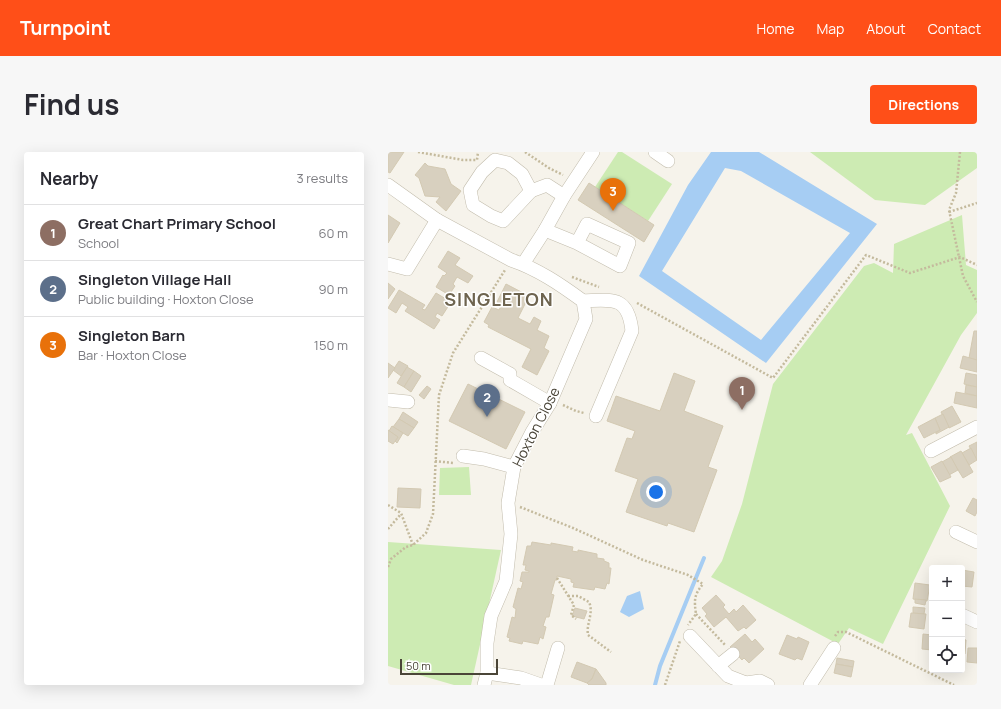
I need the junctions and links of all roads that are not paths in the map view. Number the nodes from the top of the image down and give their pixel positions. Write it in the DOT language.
graph roads {
  1 [pos="593,152"];
  2 [pos="655,152"];
  3 [pos="668,161"];
  4 [pos="388,185"];
  5 [pos="531,191"];
  6 [pos="564,196"];
  7 [pos="437,220"];
  8 [pos="545,230"];
  9 [pos="576,243"];
  10 [pos="517,262"];
  11 [pos="388,264"];
  12 [pos="583,301"];
  13 [pos="482,358"];
  14 [pos="388,400"];
  15 [pos="551,401"];
  16 [pos="408,402"];
  17 [pos="596,416"];
  18 [pos="977,427"];
  19 [pos="931,451"];
  20 [pos="463,456"];
  21 [pos="514,467"];
  22 [pos="956,532"];
  23 [pos="977,542"];
  24 [pos="965,616"];
  25 [pos="977,622"];
  26 [pos="686,634"];
  27 [pos="834,648"];
  28 [pos="560,652"];
  29 [pos="732,655"];
  30 [pos="718,666"];
  31 [pos="486,679"];
  32 [pos="746,684"];
  33 [pos="541,685"];
  34 [pos="546,685"];
  35 [pos="768,685"];
  36 [pos="810,685"];
  1 -- 6 [label="street"];
  2 -- 3 [label="street"];
  4 -- 7 [label="street"];
  5 -- 5 [label="street"];
  5 -- 6 [label="street"];
  6 -- 8 [label="street"];
  7 -- 10 [label="street"];
  7 -- 11 [label="street"];
  8 -- 9 [label="street"];
  8 -- 10 [label="street"];
  10 -- 12 [label="street"];
  12 -- 15 [label="street, Hoxton Close"];
  12 -- 17 [label="street"];
  13 -- 15 [label="street"];
  14 -- 16 [label="street"];
  15 -- 21 [label="street, Hoxton Close"];
  18 -- 19 [label="street"];
  20 -- 21 [label="street"];
  21 -- 31 [label="street, Hoxton Close"];
  22 -- 23 [label="street"];
  24 -- 25 [label="street"];
  26 -- 30 [label="street"];
  27 -- 36 [label="street"];
  28 -- 34 [label="street"];
  29 -- 30 [label="street"];
  30 -- 32 [label="street"];
  31 -- 33 [label="street"];
  32 -- 35 [label="street"];
}
